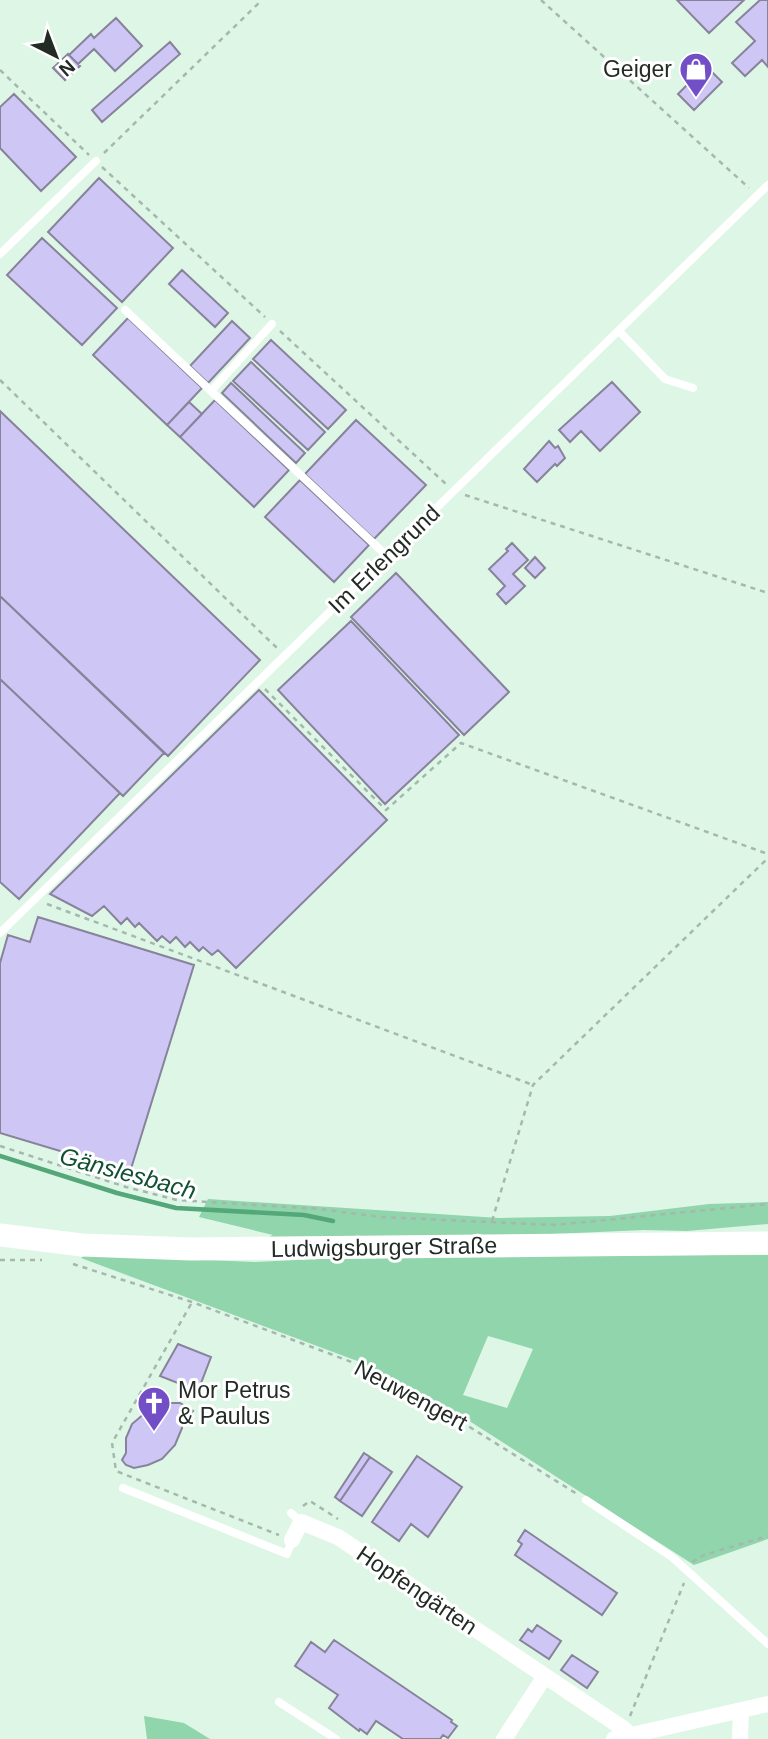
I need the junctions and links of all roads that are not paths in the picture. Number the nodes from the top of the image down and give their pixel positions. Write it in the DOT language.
graph roads {
  1 [pos="96,161"];
  2 [pos="768,185"];
  3 [pos="0,254"];
  4 [pos="125,310"];
  5 [pos="272,324"];
  6 [pos="618,331"];
  7 [pos="694,388"];
  8 [pos="211,391"];
  9 [pos="387,556"];
  10 [pos="0,933"];
  11 [pos="0,1236"];
  12 [pos="768,1243"];
  13 [pos="123,1488"];
  14 [pos="586,1500"];
  15 [pos="292,1540"];
  16 [pos="768,1644"];
  17 [pos="545,1676"];
  18 [pos="279,1702"];
  19 [pos="768,1703"];
  20 [pos="741,1710"];
  21 [pos="623,1734"];
  22 [pos="336,1739"];
  23 [pos="504,1739"];
  24 [pos="740,1739"];
  1 -- 3 [label="lane"];
  2 -- 6 [label="lane, Im Erlengrund"];
  4 -- 8 [label="lane"];
  5 -- 8 [label="lane"];
  6 -- 7 [label="lane"];
  6 -- 9 [label="lane, Im Erlengrund"];
  8 -- 9 [label="lane"];
  9 -- 10 [label="lane, Im Erlengrund"];
  11 -- 12 [label="main road, Ludwigsburger Straße"];
  13 -- 15 [label="lane"];
  14 -- 16 [label="lane"];
  15 -- 17 [label="street, Hopfengärten"];
  17 -- 21 [label="street, Hopfengärten"];
  17 -- 23 [label="street"];
  18 -- 22 [label="lane"];
  19 -- 20 [label="street"];
  20 -- 21 [label="street"];
  20 -- 24 [label="street"];
}
